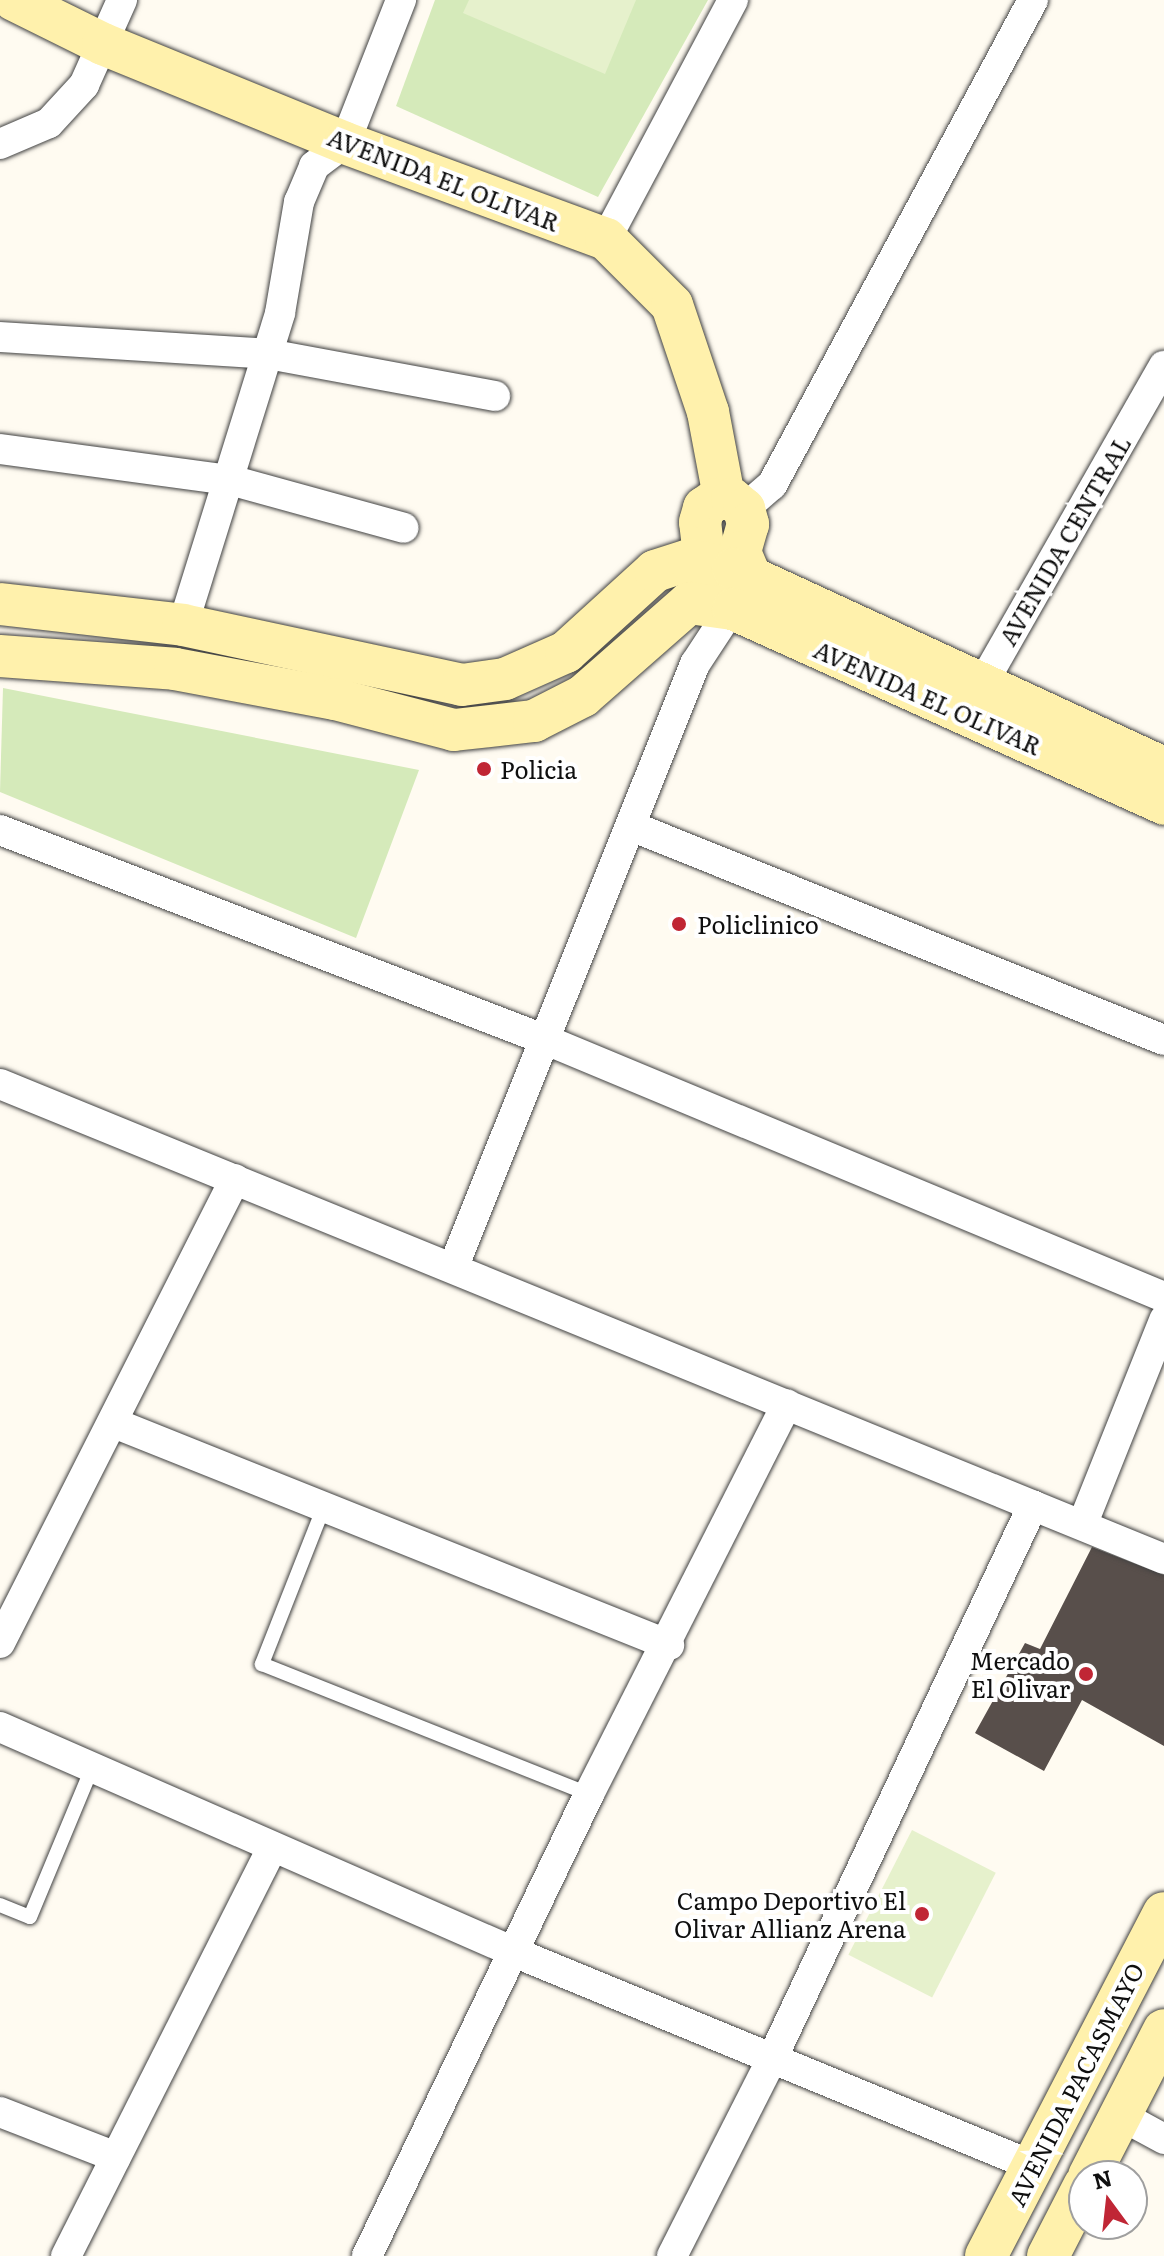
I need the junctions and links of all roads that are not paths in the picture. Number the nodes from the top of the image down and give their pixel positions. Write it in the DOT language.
graph roads {
  1 [pos="14,0"];
  2 [pos="122,0"];
  3 [pos="401,0"];
  4 [pos="733,0"];
  5 [pos="1033,0"];
  6 [pos="103,44"];
  7 [pos="345,143"];
  8 [pos="0,144"];
  9 [pos="606,239"];
  10 [pos="0,337"];
  11 [pos="268,354"];
  12 [pos="1164,366"];
  13 [pos="495,396"];
  14 [pos="0,449"];
  15 [pos="230,480"];
  16 [pos="404,528"];
  17 [pos="723,548"];
  18 [pos="0,604"];
  19 [pos="183,625"];
  20 [pos="0,656"];
  21 [pos="973,699"];
  22 [pos="1164,768"];
  23 [pos="1164,804"];
  24 [pos="631,826"];
  25 [pos="0,830"];
  26 [pos="546,1040"];
  27 [pos="1164,1040"];
  28 [pos="0,1084"];
  29 [pos="235,1179"];
  30 [pos="453,1268"];
  31 [pos="1164,1297"];
  32 [pos="1164,1320"];
  33 [pos="787,1404"];
  34 [pos="114,1423"];
  35 [pos="1033,1505"];
  36 [pos="323,1509"];
  37 [pos="1083,1523"];
  38 [pos="1164,1559"];
  39 [pos="0,1643"];
  40 [pos="669,1645"];
  41 [pos="0,1727"];
  42 [pos="92,1768"];
  43 [pos="589,1794"];
  44 [pos="273,1847"];
  45 [pos="0,1905"];
  46 [pos="1164,1913"];
  47 [pos="516,1953"];
  48 [pos="1164,2030"];
  49 [pos="772,2059"];
  50 [pos="0,2112"];
  51 [pos="1120,2115"];
  52 [pos="1164,2139"];
  53 [pos="116,2157"];
  54 [pos="1097,2160"];
  55 [pos="1033,2166"];
  56 [pos="1068,2217"];
  57 [pos="66,2256"];
  58 [pos="367,2256"];
  59 [pos="672,2256"];
  60 [pos="986,2256"];
  61 [pos="1048,2256"];
  1 -- 6 [label="street, AVENIDA EL OLIVAR"];
  2 -- 6 [label="street"];
  3 -- 7 [label="street"];
  4 -- 9 [label="street"];
  5 -- 17 [label="street"];
  6 -- 7 [label="street, AVENIDA EL OLIVAR"];
  6 -- 8 [label="street"];
  7 -- 9 [label="street, AVENIDA EL OLIVAR"];
  7 -- 11 [label="street"];
  9 -- 17 [label="street, AVENIDA EL OLIVAR"];
  10 -- 11 [label="street"];
  11 -- 13 [label="street"];
  11 -- 15 [label="street"];
  12 -- 21 [label="street, AVENIDA CENTRAL"];
  14 -- 15 [label="street"];
  15 -- 16 [label="street"];
  15 -- 19 [label="street"];
  17 -- 19 [label="street"];
  17 -- 20 [label="street, AVENIDA EL OLIVAR"];
  17 -- 21 [label="street, AVENIDA EL OLIVAR"];
  17 -- 24 [label="street"];
  18 -- 19 [label="street"];
  21 -- 22 [label="street"];
  21 -- 23 [label="street, AVENIDA EL OLIVAR"];
  24 -- 26 [label="street"];
  24 -- 27 [label="street"];
  25 -- 26 [label="street"];
  26 -- 30 [label="street"];
  26 -- 31 [label="street"];
  28 -- 29 [label="street"];
  29 -- 30 [label="street"];
  29 -- 34 [label="street"];
  30 -- 33 [label="street"];
  32 -- 37 [label="street"];
  33 -- 35 [label="street"];
  33 -- 40 [label="street"];
  34 -- 36 [label="street"];
  34 -- 39 [label="street"];
  35 -- 37 [label="street"];
  35 -- 49 [label="street"];
  36 -- 40 [label="street"];
  36 -- 43 [label="lane"];
  37 -- 38 [label="street"];
  40 -- 43 [label="street"];
  41 -- 42 [label="street"];
  42 -- 44 [label="street"];
  42 -- 45 [label="lane"];
  43 -- 47 [label="street"];
  44 -- 47 [label="street"];
  44 -- 53 [label="street"];
  46 -- 55 [label="street, AVENIDA PACASMAYO"];
  47 -- 49 [label="street"];
  47 -- 58 [label="street"];
  48 -- 51 [label="street"];
  49 -- 55 [label="street"];
  49 -- 59 [label="street"];
  50 -- 53 [label="street"];
  51 -- 52 [label="street"];
  51 -- 54 [label="street"];
  53 -- 57 [label="street"];
  55 -- 60 [label="street, AVENIDA PACASMAYO"];
  56 -- 61 [label="street"];
}
